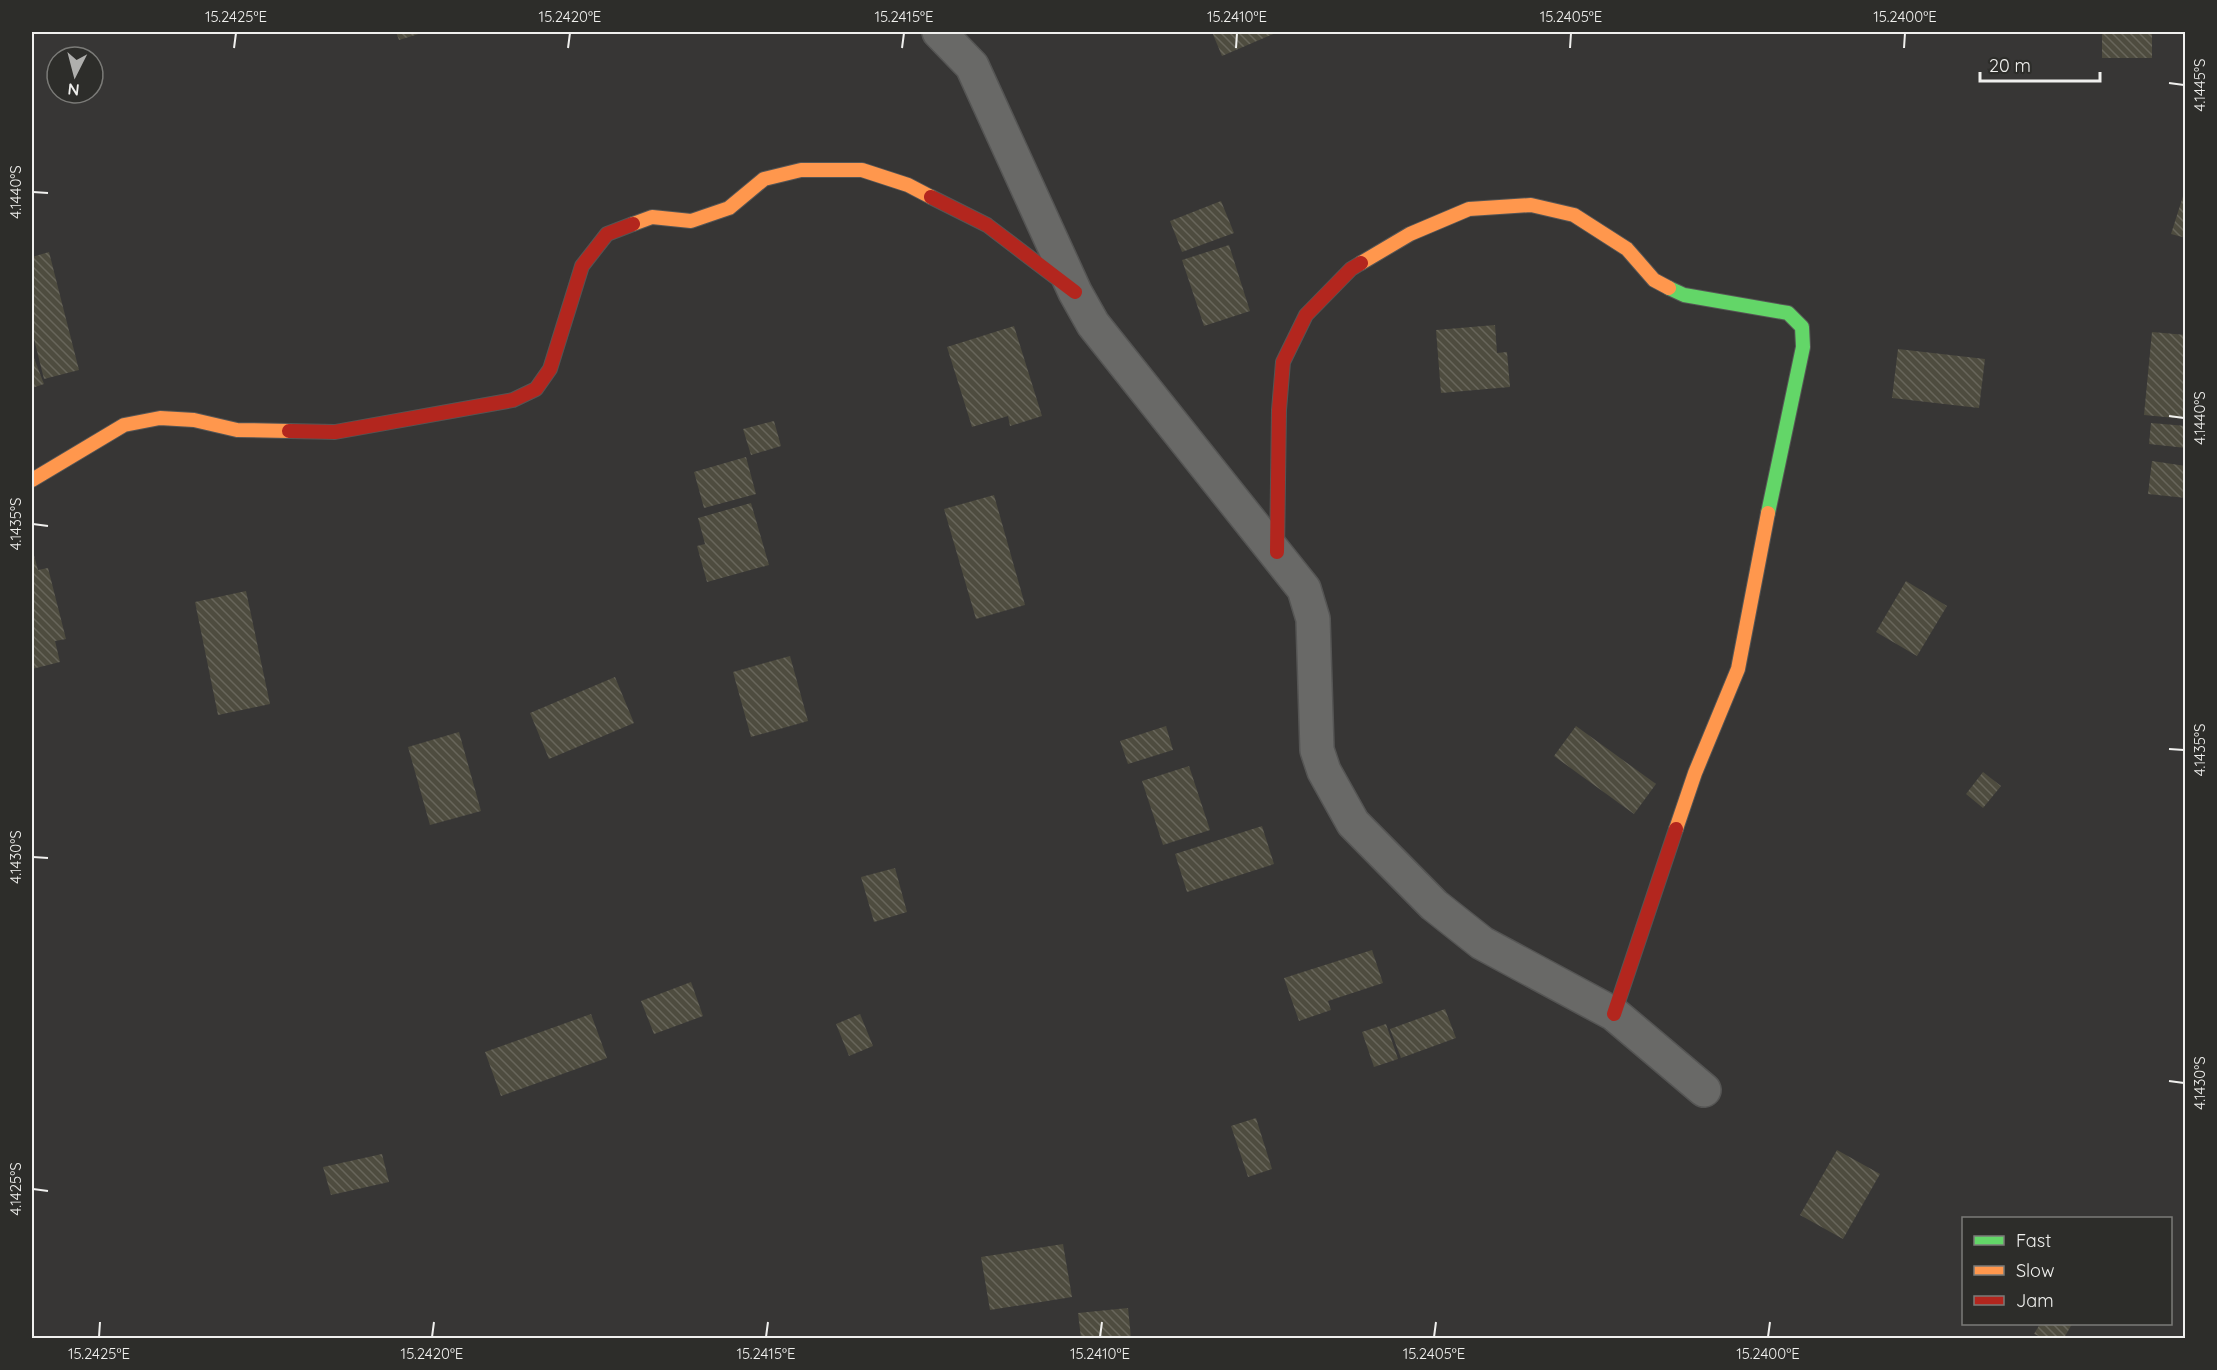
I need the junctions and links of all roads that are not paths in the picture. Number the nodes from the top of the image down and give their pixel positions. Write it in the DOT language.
graph roads {
  1 [pos="939,32"];
  2 [pos="1075,292"];
  3 [pos="32,480"];
  4 [pos="1277,552"];
  5 [pos="1614,1014"];
  6 [pos="1704,1090"];
  1 -- 2 [label="street"];
  2 -- 3 [label="street"];
  2 -- 4 [label="street"];
  4 -- 5 [label="street"];
  4 -- 5 [label="street"];
  5 -- 6 [label="street"];
}
